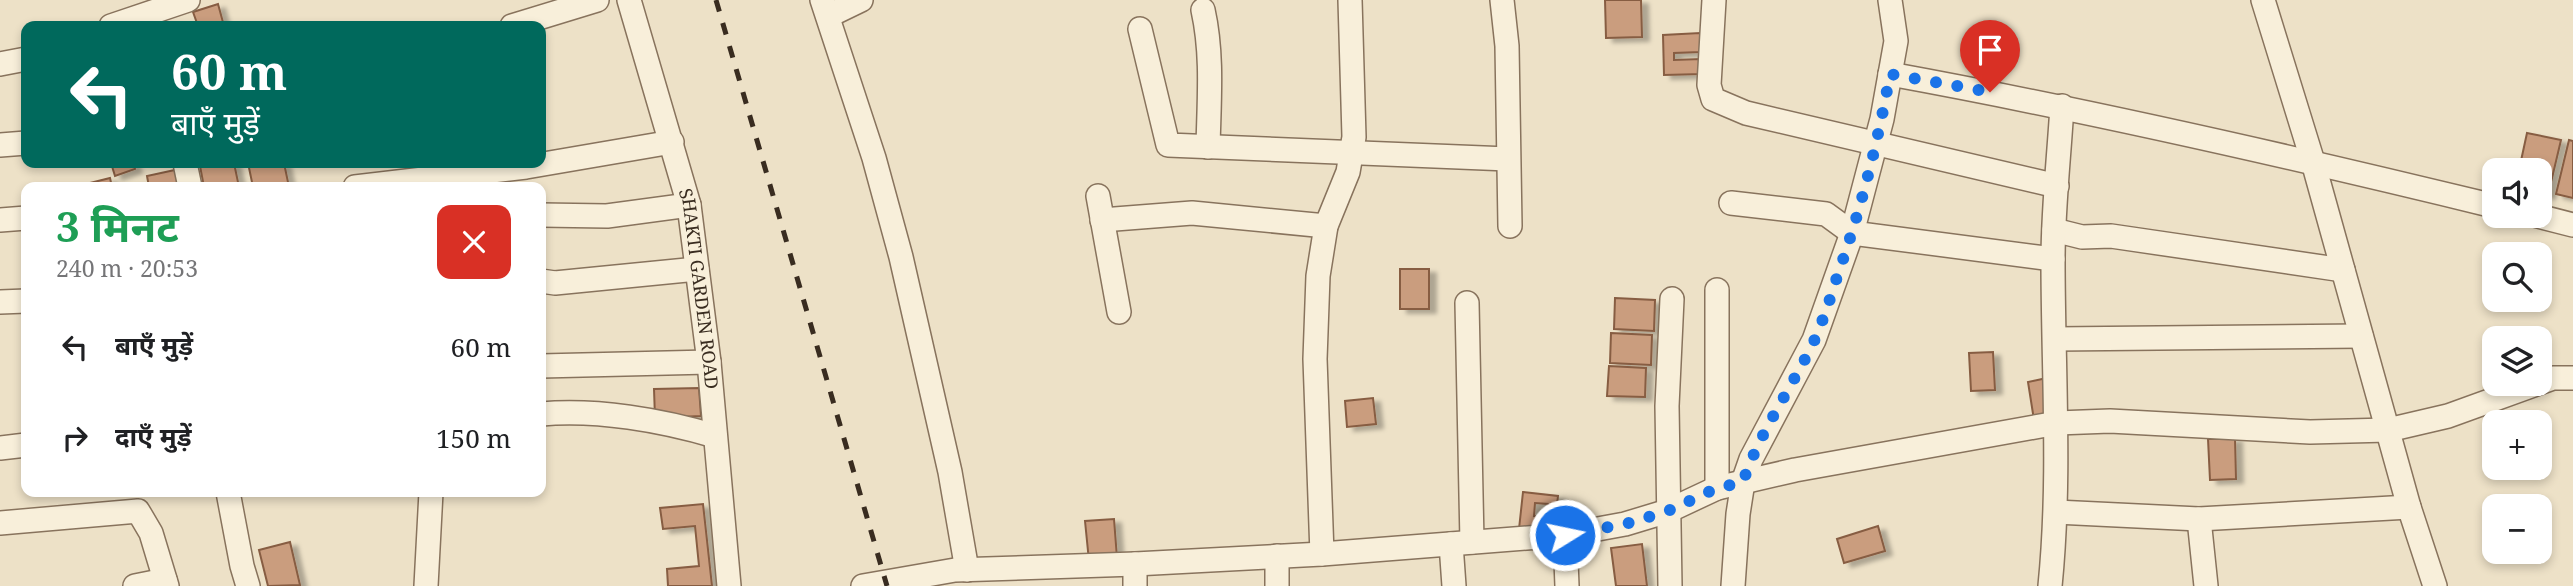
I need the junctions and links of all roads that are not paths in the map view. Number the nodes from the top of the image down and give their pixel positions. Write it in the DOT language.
graph roads {
  1 [pos="188,0"];
  2 [pos="597,0"];
  3 [pos="629,0"];
  4 [pos="861,0"];
  5 [pos="1350,0"];
  6 [pos="1502,0"];
  7 [pos="1714,0"];
  8 [pos="1891,0"];
  9 [pos="2263,0"];
  10 [pos="825,8"];
  11 [pos="1203,10"];
  12 [pos="126,21"];
  13 [pos="528,21"];
  14 [pos="1140,29"];
  15 [pos="21,61"];
  16 [pos="0,64"];
  17 [pos="1890,74"];
  18 [pos="2062,106"];
  19 [pos="672,142"];
  20 [pos="21,143"];
  21 [pos="1876,143"];
  22 [pos="0,145"];
  23 [pos="1208,147"];
  24 [pos="1351,154"];
  25 [pos="1508,159"];
  26 [pos="546,162"];
  27 [pos="2313,162"];
  28 [pos="503,168"];
  29 [pos="394,182"];
  30 [pos="2057,186"];
  31 [pos="1098,196"];
  32 [pos="1731,203"];
  33 [pos="2482,203"];
  34 [pos="690,205"];
  35 [pos="546,215"];
  36 [pos="21,218"];
  37 [pos="0,220"];
  38 [pos="1102,220"];
  39 [pos="2552,220"];
  40 [pos="2573,225"];
  41 [pos="1326,226"];
  42 [pos="1510,226"];
  43 [pos="2054,230"];
  44 [pos="1852,233"];
  45 [pos="2053,259"];
  46 [pos="697,269"];
  47 [pos="2343,270"];
  48 [pos="546,282"];
  49 [pos="1717,290"];
  50 [pos="1672,299"];
  51 [pos="21,301"];
  52 [pos="0,302"];
  53 [pos="1467,303"];
  54 [pos="1119,312"];
  55 [pos="2361,336"];
  56 [pos="2055,339"];
  57 [pos="709,362"];
  58 [pos="546,366"];
  59 [pos="2573,378"];
  60 [pos="546,414"];
  61 [pos="2057,423"];
  62 [pos="2388,430"];
  63 [pos="715,436"];
  64 [pos="21,446"];
  65 [pos="0,448"];
  66 [pos="1743,482"];
  67 [pos="1717,488"];
  68 [pos="229,497"];
  69 [pos="431,497"];
  70 [pos="2409,508"];
  71 [pos="1668,511"];
  72 [pos="2056,512"];
  73 [pos="2199,519"];
  74 [pos="0,523"];
  75 [pos="1565,535"];
  76 [pos="1461,543"];
  77 [pos="1322,554"];
  78 [pos="1277,556"];
  79 [pos="967,570"];
  80 [pos="1135,575"];
  81 [pos="166,583"];
  82 [pos="135,586"];
  83 [pos="248,586"];
  84 [pos="426,586"];
  85 [pos="729,586"];
  86 [pos="863,586"];
  87 [pos="1277,586"];
  88 [pos="1454,586"];
  89 [pos="1567,586"];
  90 [pos="1670,586"];
  91 [pos="1733,586"];
  92 [pos="2050,586"];
  93 [pos="2206,586"];
  94 [pos="2435,586"];
  1 -- 12 [label="street"];
  2 -- 13 [label="street"];
  3 -- 19 [label="street, SHAKTI GARDEN ROAD"];
  4 -- 10 [label="street"];
  5 -- 24 [label="street"];
  6 -- 25 [label="street"];
  7 -- 21 [label="street"];
  8 -- 17 [label="street"];
  9 -- 27 [label="street"];
  10 -- 79 [label="street"];
  11 -- 23 [label="street"];
  14 -- 23 [label="street"];
  15 -- 16 [label="street"];
  17 -- 18 [label="street"];
  17 -- 21 [label="street"];
  18 -- 27 [label="street"];
  18 -- 30 [label="street"];
  19 -- 26 [label="street"];
  19 -- 34 [label="street, SHAKTI GARDEN ROAD"];
  20 -- 22 [label="street"];
  21 -- 30 [label="street"];
  21 -- 44 [label="street"];
  23 -- 24 [label="street"];
  24 -- 25 [label="street"];
  24 -- 41 [label="street"];
  25 -- 42 [label="street"];
  27 -- 33 [label="street"];
  27 -- 47 [label="street"];
  28 -- 29 [label="street"];
  30 -- 43 [label="street"];
  31 -- 38 [label="street"];
  32 -- 44 [label="street"];
  34 -- 35 [label="street"];
  34 -- 46 [label="street, SHAKTI GARDEN ROAD"];
  36 -- 37 [label="street"];
  38 -- 41 [label="street"];
  38 -- 54 [label="street"];
  39 -- 40 [label="street"];
  41 -- 77 [label="street"];
  43 -- 45 [label="street"];
  43 -- 47 [label="street"];
  44 -- 45 [label="street"];
  44 -- 66 [label="street"];
  45 -- 56 [label="street"];
  46 -- 48 [label="street"];
  46 -- 57 [label="street, SHAKTI GARDEN ROAD"];
  47 -- 55 [label="street"];
  49 -- 67 [label="street"];
  50 -- 71 [label="street"];
  51 -- 52 [label="street"];
  53 -- 76 [label="street"];
  55 -- 56 [label="street"];
  55 -- 62 [label="street"];
  56 -- 61 [label="street"];
  57 -- 58 [label="street"];
  57 -- 63 [label="street, SHAKTI GARDEN ROAD"];
  59 -- 62 [label="street"];
  60 -- 63 [label="street"];
  61 -- 62 [label="street"];
  61 -- 66 [label="street"];
  61 -- 72 [label="street"];
  62 -- 70 [label="street"];
  63 -- 85 [label="street, SHAKTI GARDEN ROAD"];
  64 -- 65 [label="street"];
  66 -- 67 [label="street"];
  66 -- 91 [label="street"];
  67 -- 71 [label="street"];
  68 -- 83 [label="street"];
  69 -- 84 [label="street"];
  70 -- 73 [label="street"];
  70 -- 94 [label="street"];
  71 -- 75 [label="street"];
  71 -- 90 [label="street"];
  72 -- 73 [label="street"];
  72 -- 92 [label="street"];
  73 -- 93 [label="street"];
  74 -- 81 [label="street"];
  75 -- 76 [label="street"];
  75 -- 89 [label="street"];
  76 -- 77 [label="street"];
  76 -- 88 [label="street"];
  77 -- 78 [label="street"];
  78 -- 80 [label="street"];
  78 -- 87 [label="street"];
  79 -- 80 [label="street"];
  79 -- 86 [label="street"];
  81 -- 82 [label="street"];
}
